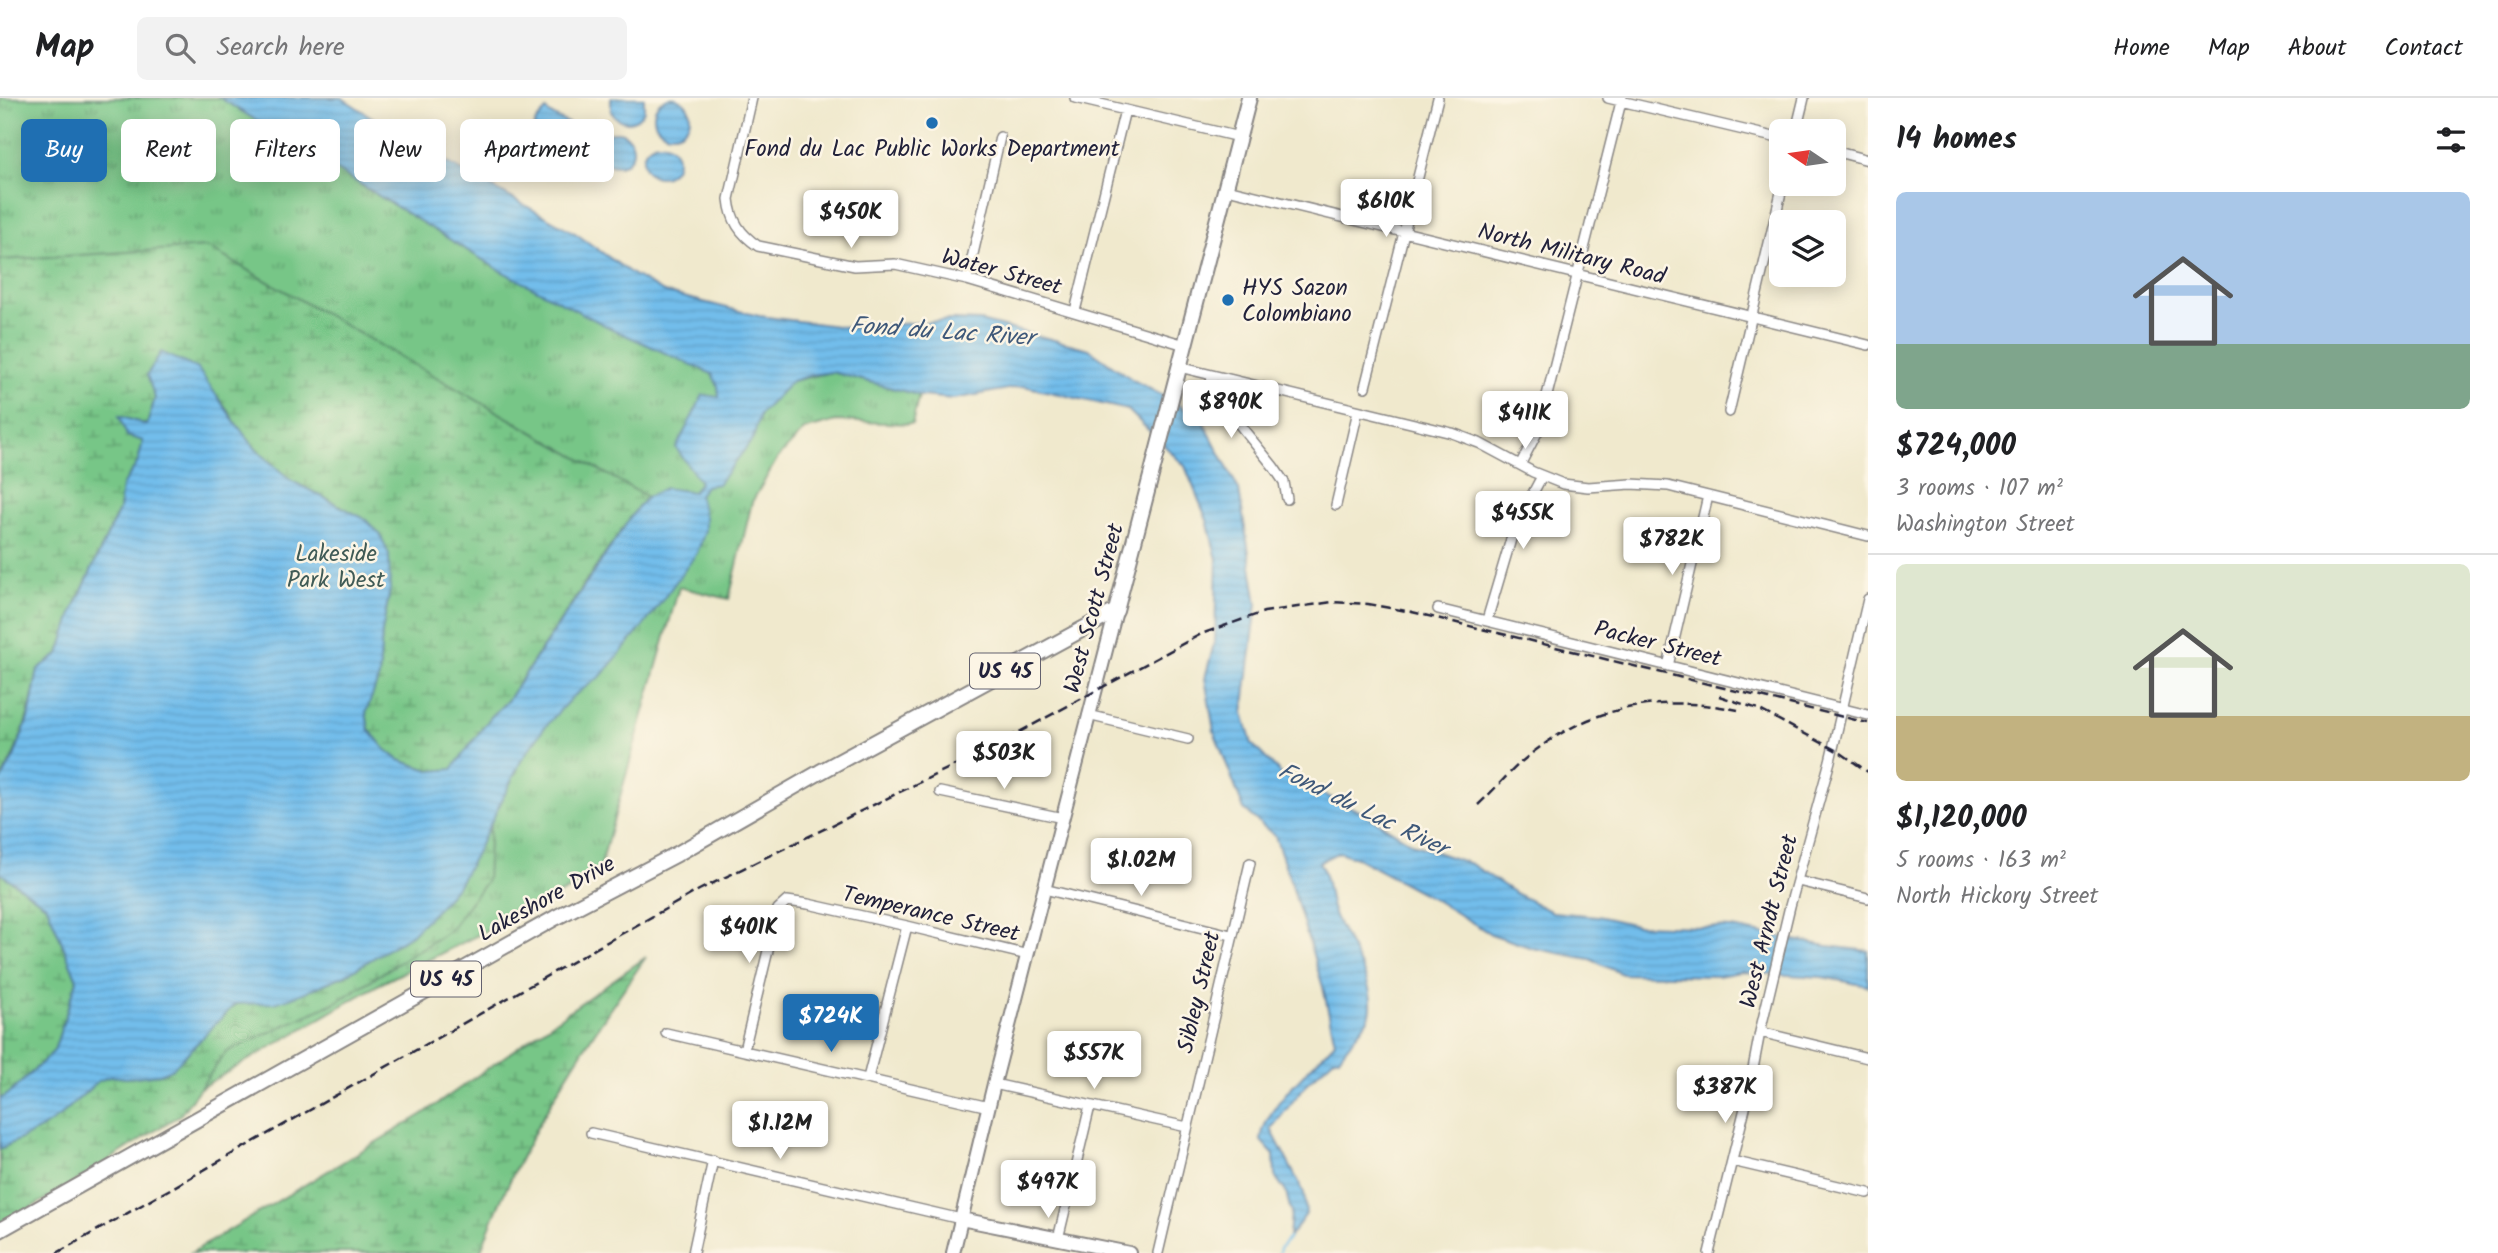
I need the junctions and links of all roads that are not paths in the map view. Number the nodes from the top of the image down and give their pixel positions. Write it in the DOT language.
graph roads {
  1 [pos="752,98"];
  2 [pos="1075,98"];
  3 [pos="1249,98"];
  4 [pos="1438,98"];
  5 [pos="1608,98"];
  6 [pos="1804,98"];
  7 [pos="1621,100"];
  8 [pos="1125,110"];
  9 [pos="1799,119"];
  10 [pos="1769,136"];
  11 [pos="1000,137"];
  12 [pos="1239,137"];
  13 [pos="1846,154"];
  14 [pos="1868,160"];
  15 [pos="1227,189"];
  16 [pos="1780,196"];
  17 [pos="1403,231"];
  18 [pos="1577,275"];
  19 [pos="967,280"];
  20 [pos="1075,311"];
  21 [pos="1752,318"];
  22 [pos="1185,345"];
  23 [pos="1868,345"];
  24 [pos="1179,367"];
  25 [pos="1212,375"];
  26 [pos="1365,387"];
  27 [pos="1358,411"];
  28 [pos="1730,412"];
  29 [pos="1520,465"];
  30 [pos="1542,476"];
  31 [pos="1709,496"];
  32 [pos="1287,499"];
  33 [pos="1336,505"];
  34 [pos="1868,536"];
  35 [pos="1868,599"];
  36 [pos="1438,609"];
  37 [pos="1116,611"];
  38 [pos="1488,621"];
  39 [pos="1668,666"];
  40 [pos="1843,709"];
  41 [pos="1088,715"];
  42 [pos="1868,715"];
  43 [pos="1188,739"];
  44 [pos="940,792"];
  45 [pos="1063,818"];
  46 [pos="1250,863"];
  47 [pos="1798,881"];
  48 [pos="1044,889"];
  49 [pos="1868,898"];
  50 [pos="907,926"];
  51 [pos="1231,935"];
  52 [pos="1028,955"];
  53 [pos="1760,1032"];
  54 [pos="666,1033"];
  55 [pos="744,1050"];
  56 [pos="1868,1058"];
  57 [pos="868,1077"];
  58 [pos="994,1084"];
  59 [pos="1090,1106"];
  60 [pos="989,1107"];
  61 [pos="1187,1127"];
  62 [pos="591,1133"];
  63 [pos="713,1160"];
  64 [pos="1732,1161"];
  65 [pos="1868,1193"];
  66 [pos="961,1219"];
  67 [pos="0,1230"];
  68 [pos="1058,1239"];
  69 [pos="693,1253"];
  70 [pos="953,1253"];
  71 [pos="1129,1253"];
  72 [pos="1158,1253"];
  73 [pos="1709,1253"];
  1 -- 19 [label="street, Water Street"];
  2 -- 8 [label="street"];
  3 -- 12 [label="main road, West Scott Street"];
  4 -- 17 [label="street"];
  5 -- 7 [label="street"];
  6 -- 9 [label="street"];
  7 -- 10 [label="street"];
  7 -- 18 [label="street"];
  8 -- 12 [label="street"];
  8 -- 20 [label="street"];
  11 -- 19 [label="street"];
  12 -- 15 [label="main road, West Scott Street"];
  13 -- 14 [label="street"];
  15 -- 17 [label="street, North Military Road"];
  15 -- 22 [label="main road, West Scott Street"];
  16 -- 21 [label="street"];
  17 -- 18 [label="street, North Military Road"];
  17 -- 26 [label="street"];
  18 -- 21 [label="street, North Military Road"];
  18 -- 29 [label="street"];
  19 -- 20 [label="street, Water Street"];
  20 -- 22 [label="street, Water Street"];
  21 -- 23 [label="street, North Military Road"];
  21 -- 28 [label="street"];
  22 -- 24 [label="main road, West Scott Street"];
  24 -- 25 [label="street"];
  24 -- 37 [label="main road, West Scott Street"];
  25 -- 27 [label="street"];
  25 -- 32 [label="street"];
  27 -- 29 [label="street"];
  27 -- 33 [label="street"];
  29 -- 30 [label="street"];
  30 -- 31 [label="street"];
  30 -- 38 [label="street"];
  31 -- 34 [label="street"];
  31 -- 39 [label="street"];
  35 -- 40 [label="street, West Arndt Street"];
  36 -- 38 [label="street, Packer Street"];
  37 -- 41 [label="main road, West Scott Street"];
  37 -- 67 [label="main road, Lakeshore Drive / US 45"];
  38 -- 39 [label="street, Packer Street"];
  39 -- 40 [label="street, Packer Street"];
  40 -- 42 [label="street, Packer Street"];
  40 -- 47 [label="street, West Arndt Street"];
  41 -- 43 [label="street"];
  41 -- 45 [label="main road, West Scott Street"];
  44 -- 45 [label="street"];
  45 -- 48 [label="main road, West Scott Street"];
  46 -- 51 [label="street, Sibley Street"];
  47 -- 49 [label="street"];
  47 -- 53 [label="street, West Arndt Street"];
  48 -- 51 [label="street"];
  48 -- 52 [label="main road, West Scott Street"];
  50 -- 52 [label="street, Temperance Street"];
  50 -- 55 [label="street, Temperance Street"];
  50 -- 57 [label="street"];
  51 -- 61 [label="street, Sibley Street"];
  52 -- 58 [label="main road, West Scott Street"];
  53 -- 56 [label="street"];
  53 -- 64 [label="street, West Arndt Street"];
  54 -- 55 [label="street"];
  55 -- 57 [label="street"];
  57 -- 60 [label="street"];
  58 -- 59 [label="street"];
  58 -- 60 [label="main road, West Scott Street"];
  59 -- 61 [label="street"];
  59 -- 68 [label="street"];
  60 -- 66 [label="main road, West Scott Street"];
  61 -- 72 [label="street, Sibley Street"];
  62 -- 63 [label="street"];
  63 -- 66 [label="street"];
  63 -- 69 [label="street"];
  64 -- 65 [label="street"];
  64 -- 73 [label="street, West Arndt Street"];
  66 -- 68 [label="main road"];
  66 -- 70 [label="main road, West Scott Street"];
  68 -- 71 [label="main road"];
}
